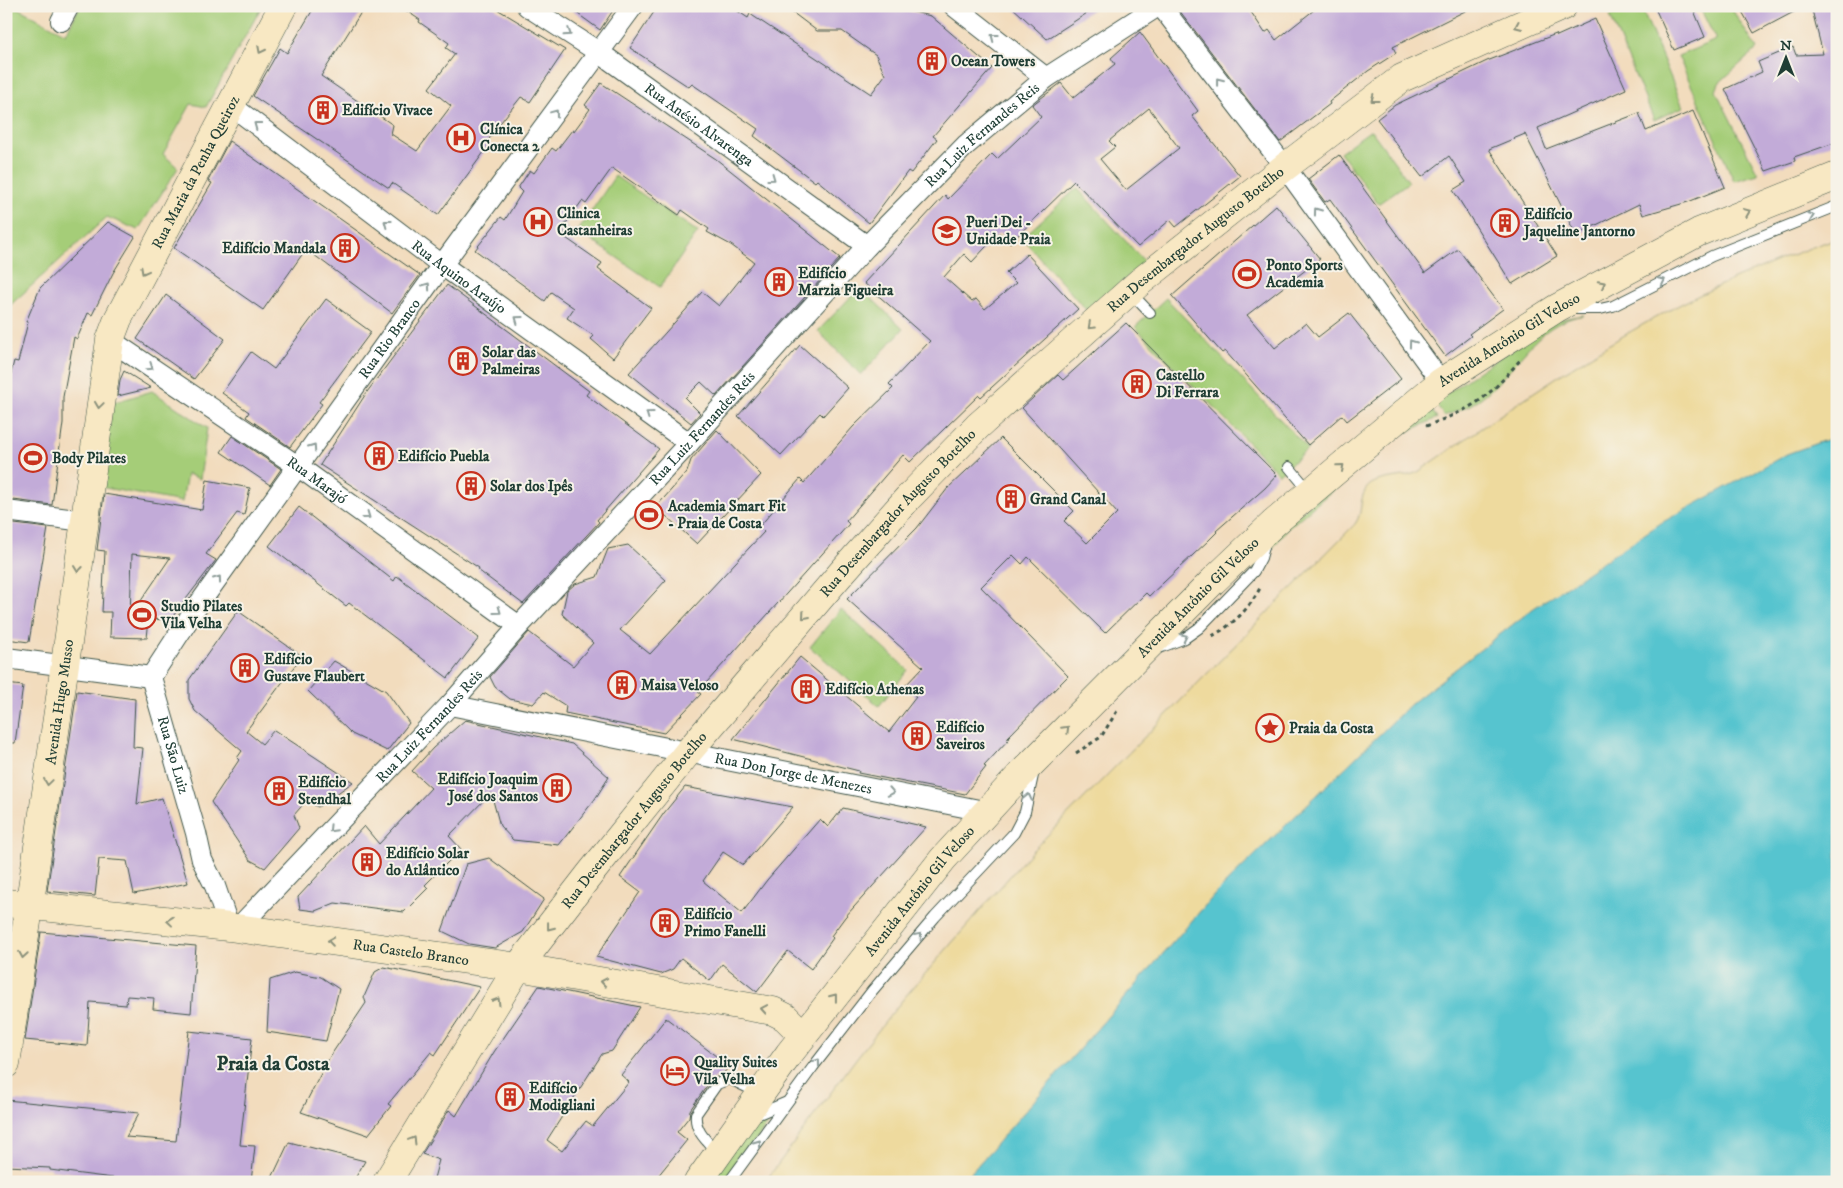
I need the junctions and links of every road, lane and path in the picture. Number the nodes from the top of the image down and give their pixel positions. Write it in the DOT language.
graph roads {
  1 [pos="283,6"];
  2 [pos="528,6"];
  3 [pos="633,6"];
  4 [pos="954,6"];
  5 [pos="1160,6"];
  6 [pos="1563,6"];
  7 [pos="600,54"];
  8 [pos="1046,78"];
  9 [pos="232,106"];
  10 [pos="1285,167"];
  11 [pos="1837,176"];
  12 [pos="1837,206"];
  13 [pos="867,246"];
  14 [pos="442,265"];
  15 [pos="1129,291"];
  16 [pos="1557,308"];
  17 [pos="1150,313"];
  18 [pos="110,340"];
  19 [pos="1522,358"];
  20 [pos="1441,382"];
  21 [pos="1417,429"];
  22 [pos="689,443"];
  23 [pos="299,467"];
  24 [pos="1289,467"];
  25 [pos="1311,493"];
  26 [pos="6,511"];
  27 [pos="84,521"];
  28 [pos="1264,577"];
  29 [pos="519,626"];
  30 [pos="1206,639"];
  31 [pos="6,658"];
  32 [pos="65,664"];
  33 [pos="151,677"];
  34 [pos="1122,703"];
  35 [pos="450,705"];
  36 [pos="689,751"];
  37 [pos="1073,754"];
  38 [pos="1036,758"];
  39 [pos="989,812"];
  40 [pos="18,905"];
  41 [pos="234,928"];
  42 [pos="518,967"];
  43 [pos="803,1036"];
  44 [pos="6,1064"];
  45 [pos="761,1094"];
  46 [pos="788,1101"];
  47 [pos="741,1122"];
  48 [pos="718,1154"];
  49 [pos="387,1182"];
  50 [pos="698,1182"];
  51 [pos="729,1182"];
  1 -- 9 [label="street, Rua Maria da Penha Queiroz, one-way"];
  2 -- 7 [label="street, Rua Anésio Alvarenga, one-way"];
  3 -- 7 [label="street, Rua Rio Branco"];
  8 -- 4 [label="street, one-way"];
  5 -- 8 [label="street, Rua Luiz Fernandes Reis"];
  10 -- 5 [label="street, one-way"];
  6 -- 10 [label="street, Rua Desembargador Augusto Botelho, one-way"];
  7 -- 13 [label="street, Rua Anésio Alvarenga, one-way"];
  14 -- 7 [label="street, Rua Rio Branco, one-way"];
  8 -- 13 [label="street, Rua Luiz Fernandes Reis"];
  14 -- 9 [label="street, Rua Aquino Araújo, one-way"];
  9 -- 18 [label="street, Rua Maria da Penha Queiroz, one-way"];
  10 -- 15 [label="street, Rua Desembargador Augusto Botelho"];
  20 -- 10 [label="street, one-way"];
  16 -- 11 [label="street, Avenida Antônio Gil Veloso, one-way"];
  16 -- 12 [label="lane, one-way"];
  13 -- 22 [label="street, Rua Luiz Fernandes Reis"];
  22 -- 14 [label="street, Rua Aquino Araújo, one-way"];
  23 -- 14 [label="street, Rua Rio Branco, one-way"];
  15 -- 17 [label="lane"];
  15 -- 36 [label="street, Rua Desembargador Augusto Botelho, one-way"];
  16 -- 20 [label="street, Avenida Antônio Gil Veloso"];
  18 -- 23 [label="street, Rua Marajó, one-way"];
  18 -- 27 [label="street, Avenida Hugo Musso, one-way"];
  19 -- 21 [label="path, Avenida Antônio Gil Veloso"];
  25 -- 20 [label="street, Avenida Antônio Gil Veloso, one-way"];
  22 -- 29 [label="street, Rua Luiz Fernandes Reis"];
  23 -- 29 [label="street, Rua Marajó, one-way"];
  33 -- 23 [label="street, Rua Rio Branco, one-way"];
  24 -- 25 [label="lane"];
  38 -- 25 [label="street, Avenida Antônio Gil Veloso, one-way"];
  26 -- 27 [label="street"];
  27 -- 32 [label="street, Avenida Hugo Musso, one-way"];
  28 -- 30 [label="path"];
  29 -- 35 [label="street, Rua Luiz Fernandes Reis"];
  31 -- 32 [label="street"];
  32 -- 33 [label="street"];
  32 -- 40 [label="street, Avenida Hugo Musso, one-way"];
  33 -- 41 [label="street, Rua São Luiz"];
  34 -- 37 [label="path"];
  35 -- 36 [label="street, Rua Don Jorge de Menezes"];
  35 -- 41 [label="street, Rua Luiz Fernandes Reis, one-way"];
  36 -- 39 [label="street, Rua Don Jorge de Menezes, one-way"];
  36 -- 42 [label="street, Rua Desembargador Augusto Botelho, one-way"];
  38 -- 39 [label="street, Avenida Antônio Gil Veloso"];
  46 -- 38 [label="lane, one-way"];
  43 -- 39 [label="street, Avenida Antônio Gil Veloso, one-way"];
  41 -- 40 [label="street, Rua Castelo Branco, one-way"];
  40 -- 44 [label="street, Avenida Hugo Musso, one-way"];
  42 -- 41 [label="street, Rua Castelo Branco, one-way"];
  43 -- 42 [label="street, Rua Castelo Branco, one-way"];
  49 -- 42 [label="street, Rua Desembargador Augusto Botelho, one-way"];
  43 -- 45 [label="street, Avenida Antônio Gil Veloso"];
  45 -- 47 [label="street, Avenida Antônio Gil Veloso"];
  45 -- 48 [label="lane"];
  46 -- 47 [label="lane"];
  51 -- 46 [label="lane, one-way"];
  47 -- 48 [label="street, Avenida Antônio Gil Veloso"];
  48 -- 50 [label="street, Avenida Antônio Gil Veloso"];
}
